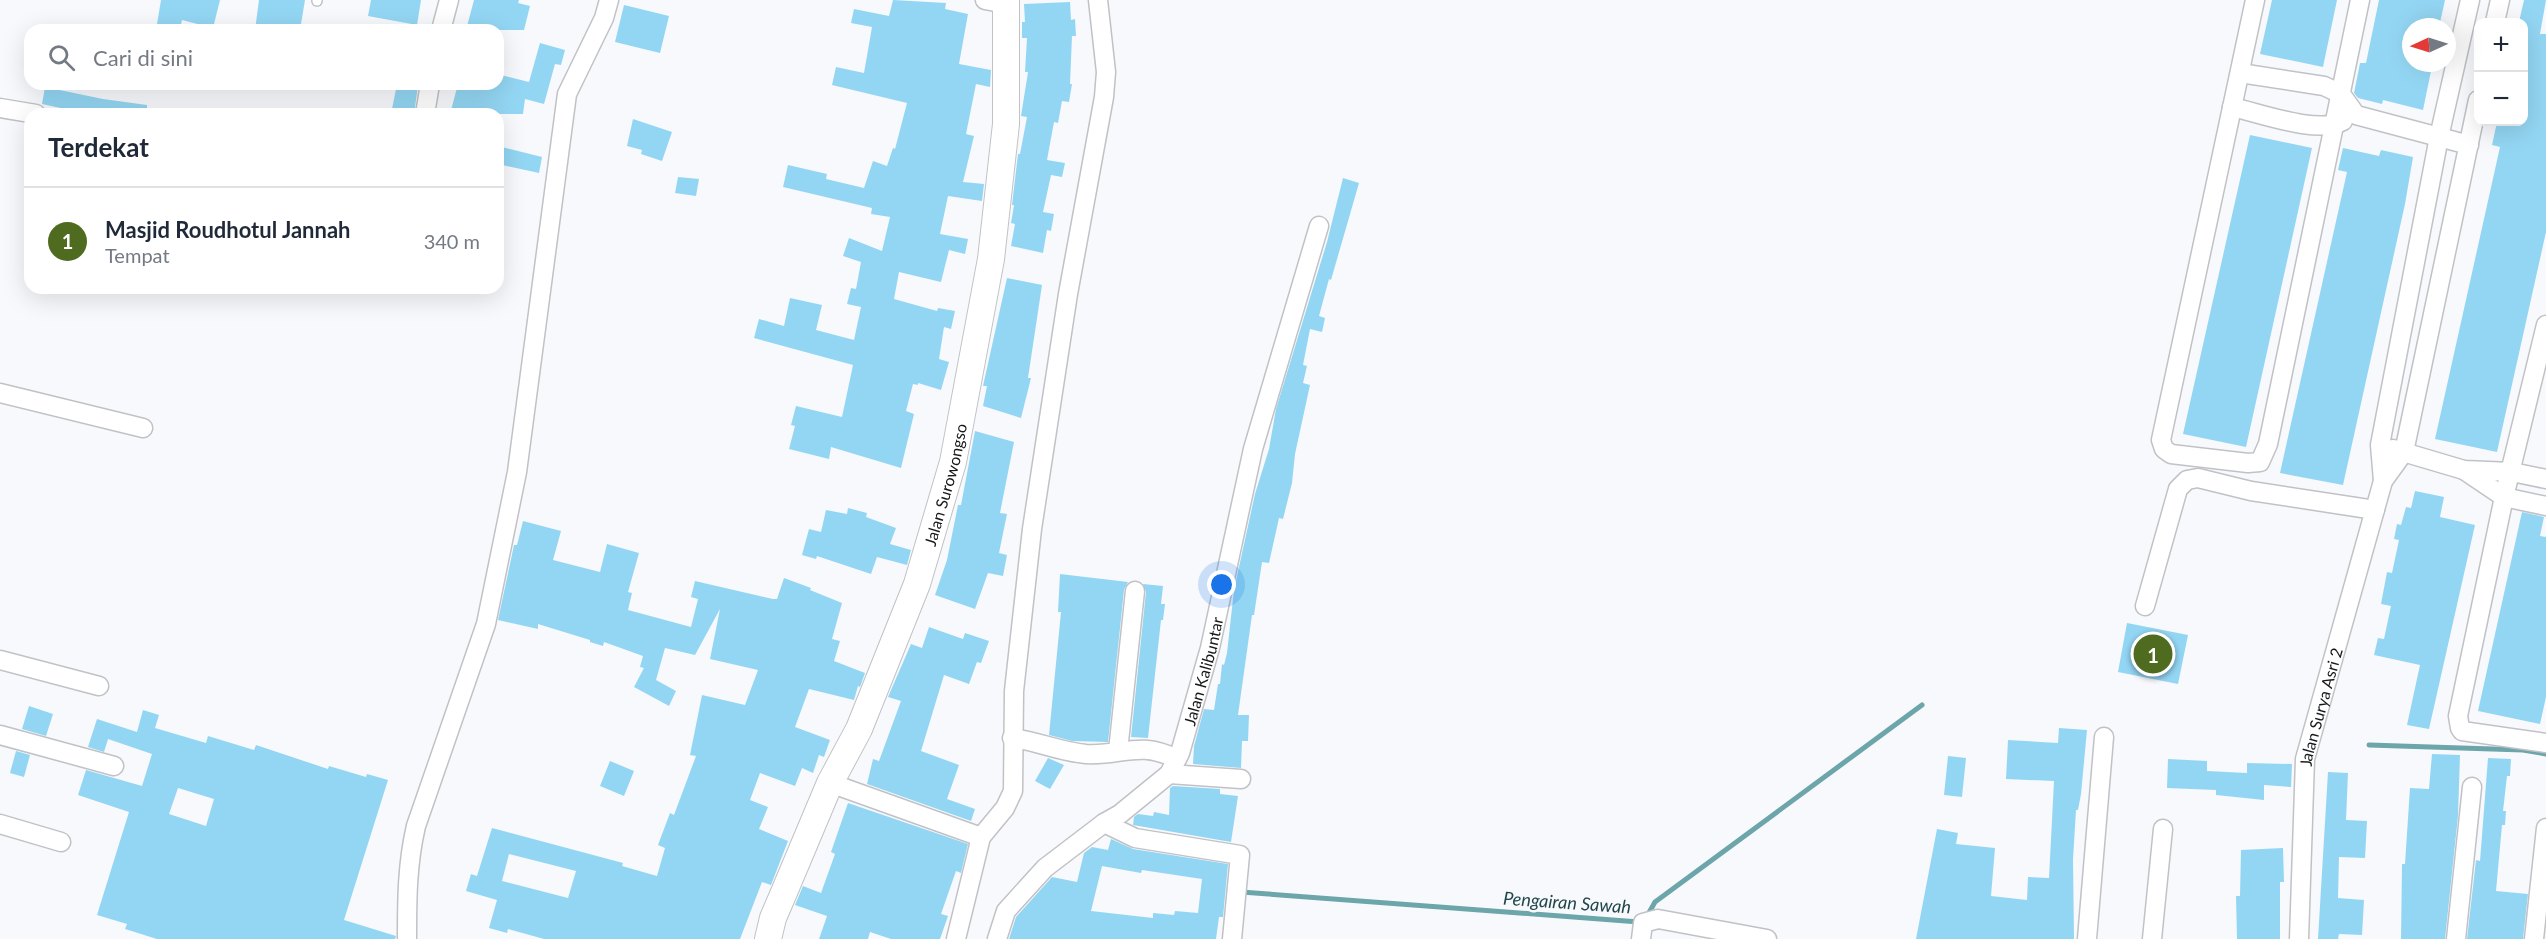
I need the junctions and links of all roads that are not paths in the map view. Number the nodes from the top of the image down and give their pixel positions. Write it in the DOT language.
graph roads {
  1 [pos="449,0"];
  2 [pos="609,0"];
  3 [pos="1098,0"];
  4 [pos="2255,0"];
  5 [pos="2360,0"];
  6 [pos="2470,0"];
  7 [pos="2500,0"];
  8 [pos="999,1"];
  9 [pos="2496,18"];
  10 [pos="443,24"];
  11 [pos="2240,73"];
  12 [pos="429,90"];
  13 [pos="2341,94"];
  14 [pos="2232,107"];
  15 [pos="0,108"];
  16 [pos="426,108"];
  17 [pos="24,112"];
  18 [pos="2356,115"];
  19 [pos="2474,120"];
  20 [pos="2335,126"];
  21 [pos="2439,137"];
  22 [pos="2469,145"];
  23 [pos="1319,226"];
  24 [pos="2546,325"];
  25 [pos="0,393"];
  26 [pos="143,428"];
  27 [pos="2380,445"];
  28 [pos="2404,452"];
  29 [pos="2464,470"];
  30 [pos="2511,472"];
  31 [pos="2546,479"];
  32 [pos="2383,481"];
  33 [pos="2504,497"];
  34 [pos="2546,506"];
  35 [pos="2375,510"];
  36 [pos="1135,591"];
  37 [pos="2145,606"];
  38 [pos="0,660"];
  39 [pos="99,686"];
  40 [pos="0,735"];
  41 [pos="2104,737"];
  42 [pos="1021,739"];
  43 [pos="2546,743"];
  44 [pos="1118,751"];
  45 [pos="1170,762"];
  46 [pos="114,766"];
  47 [pos="1241,779"];
  48 [pos="830,783"];
  49 [pos="2472,787"];
  50 [pos="1104,823"];
  51 [pos="0,824"];
  52 [pos="2546,828"];
  53 [pos="2163,829"];
  54 [pos="981,837"];
  55 [pos="61,842"];
  56 [pos="1642,931"];
  57 [pos="407,939"];
  58 [pos="768,939"];
  59 [pos="956,939"];
  60 [pos="997,939"];
  61 [pos="1232,939"];
  62 [pos="1767,939"];
  63 [pos="2087,939"];
  64 [pos="2152,939"];
  65 [pos="2299,939"];
  66 [pos="2456,939"];
  67 [pos="2534,939"];
  1 -- 10 [label="street"];
  2 -- 57 [label="street"];
  3 -- 42 [label="street"];
  4 -- 11 [label="street"];
  5 -- 13 [label="street"];
  6 -- 21 [label="street"];
  7 -- 9 [label="street"];
  8 -- 48 [label="street, Jalan Surowongso"];
  11 -- 13 [label="street"];
  11 -- 14 [label="street"];
  12 -- 16 [label="street"];
  13 -- 18 [label="street"];
  13 -- 20 [label="street"];
  14 -- 20 [label="street"];
  14 -- 20 [label="street"];
  15 -- 17 [label="street"];
  18 -- 20 [label="street"];
  18 -- 21 [label="street"];
  19 -- 22 [label="street"];
  21 -- 22 [label="street"];
  21 -- 27 [label="street"];
  22 -- 28 [label="street"];
  23 -- 45 [label="street, Jalan Kalibuntar"];
  24 -- 30 [label="street"];
  25 -- 26 [label="street"];
  27 -- 28 [label="street"];
  27 -- 32 [label="street"];
  28 -- 29 [label="street"];
  28 -- 32 [label="street"];
  29 -- 30 [label="street"];
  29 -- 33 [label="street"];
  30 -- 31 [label="street"];
  30 -- 33 [label="street"];
  32 -- 35 [label="street, Jalan Surya Asri 2"];
  33 -- 34 [label="street"];
  33 -- 43 [label="street"];
  35 -- 37 [label="street"];
  35 -- 65 [label="street, Jalan Surya Asri 2"];
  36 -- 44 [label="street"];
  38 -- 39 [label="street"];
  40 -- 46 [label="street"];
  41 -- 63 [label="street"];
  42 -- 44 [label="street"];
  42 -- 54 [label="street"];
  44 -- 45 [label="street"];
  45 -- 47 [label="street"];
  45 -- 50 [label="street"];
  48 -- 54 [label="street"];
  48 -- 58 [label="street, Jalan Surowongso"];
  49 -- 66 [label="street"];
  50 -- 60 [label="street"];
  50 -- 61 [label="street"];
  51 -- 55 [label="street"];
  52 -- 67 [label="street"];
  53 -- 64 [label="street"];
  54 -- 59 [label="street"];
  56 -- 62 [label="street"];
}
